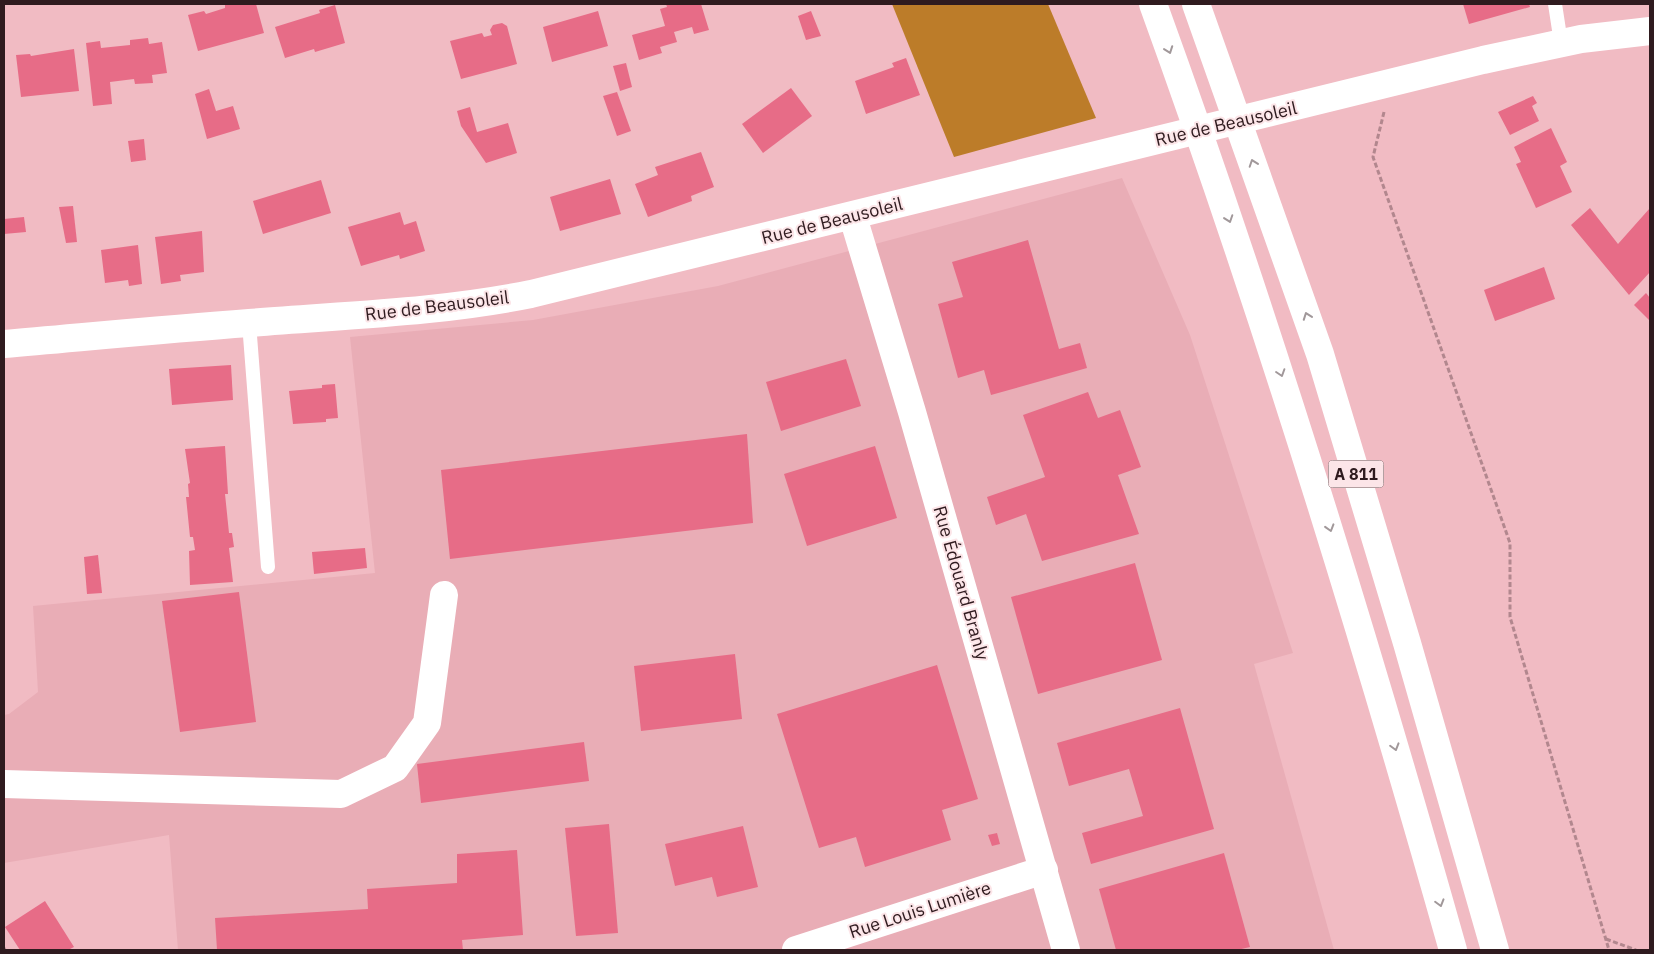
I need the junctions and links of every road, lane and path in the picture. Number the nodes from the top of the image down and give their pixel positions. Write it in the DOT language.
graph roads {
  1 [pos="1153,4"];
  2 [pos="1196,4"];
  3 [pos="1555,4"];
  4 [pos="1650,31"];
  5 [pos="1561,43"];
  6 [pos="1392,83"];
  7 [pos="853,217"];
  8 [pos="249,322"];
  9 [pos="4,344"];
  10 [pos="1320,354"];
  11 [pos="268,567"];
  12 [pos="444,595"];
  13 [pos="4,784"];
  14 [pos="1044,870"];
  15 [pos="1606,939"];
  16 [pos="796,950"];
  17 [pos="1066,950"];
  18 [pos="1453,950"];
  19 [pos="1495,950"];
  20 [pos="1514,950"];
  21 [pos="1609,950"];
  22 [pos="1636,950"];
  1 -- 18 [label="main road, A 811, one-way"];
  10 -- 2 [label="main road, A 811, one-way"];
  3 -- 5 [label="lane"];
  4 -- 5 [label="main road, Rue de Beausoleil"];
  5 -- 6 [label="main road, Rue de Beausoleil"];
  6 -- 7 [label="main road, Rue de Beausoleil"];
  6 -- 15 [label="path"];
  7 -- 8 [label="main road, Rue de Beausoleil"];
  7 -- 14 [label="main road, Rue Édouard Branly"];
  8 -- 9 [label="main road, Rue de Beausoleil"];
  8 -- 11 [label="lane"];
  10 -- 19 [label="main road, A 811"];
  10 -- 20 [label="main road"];
  12 -- 13 [label="main road"];
  14 -- 16 [label="main road, Rue Louis Lumière"];
  14 -- 17 [label="main road, Rue Édouard Branly"];
  15 -- 21 [label="path"];
  15 -- 22 [label="path"];
}
